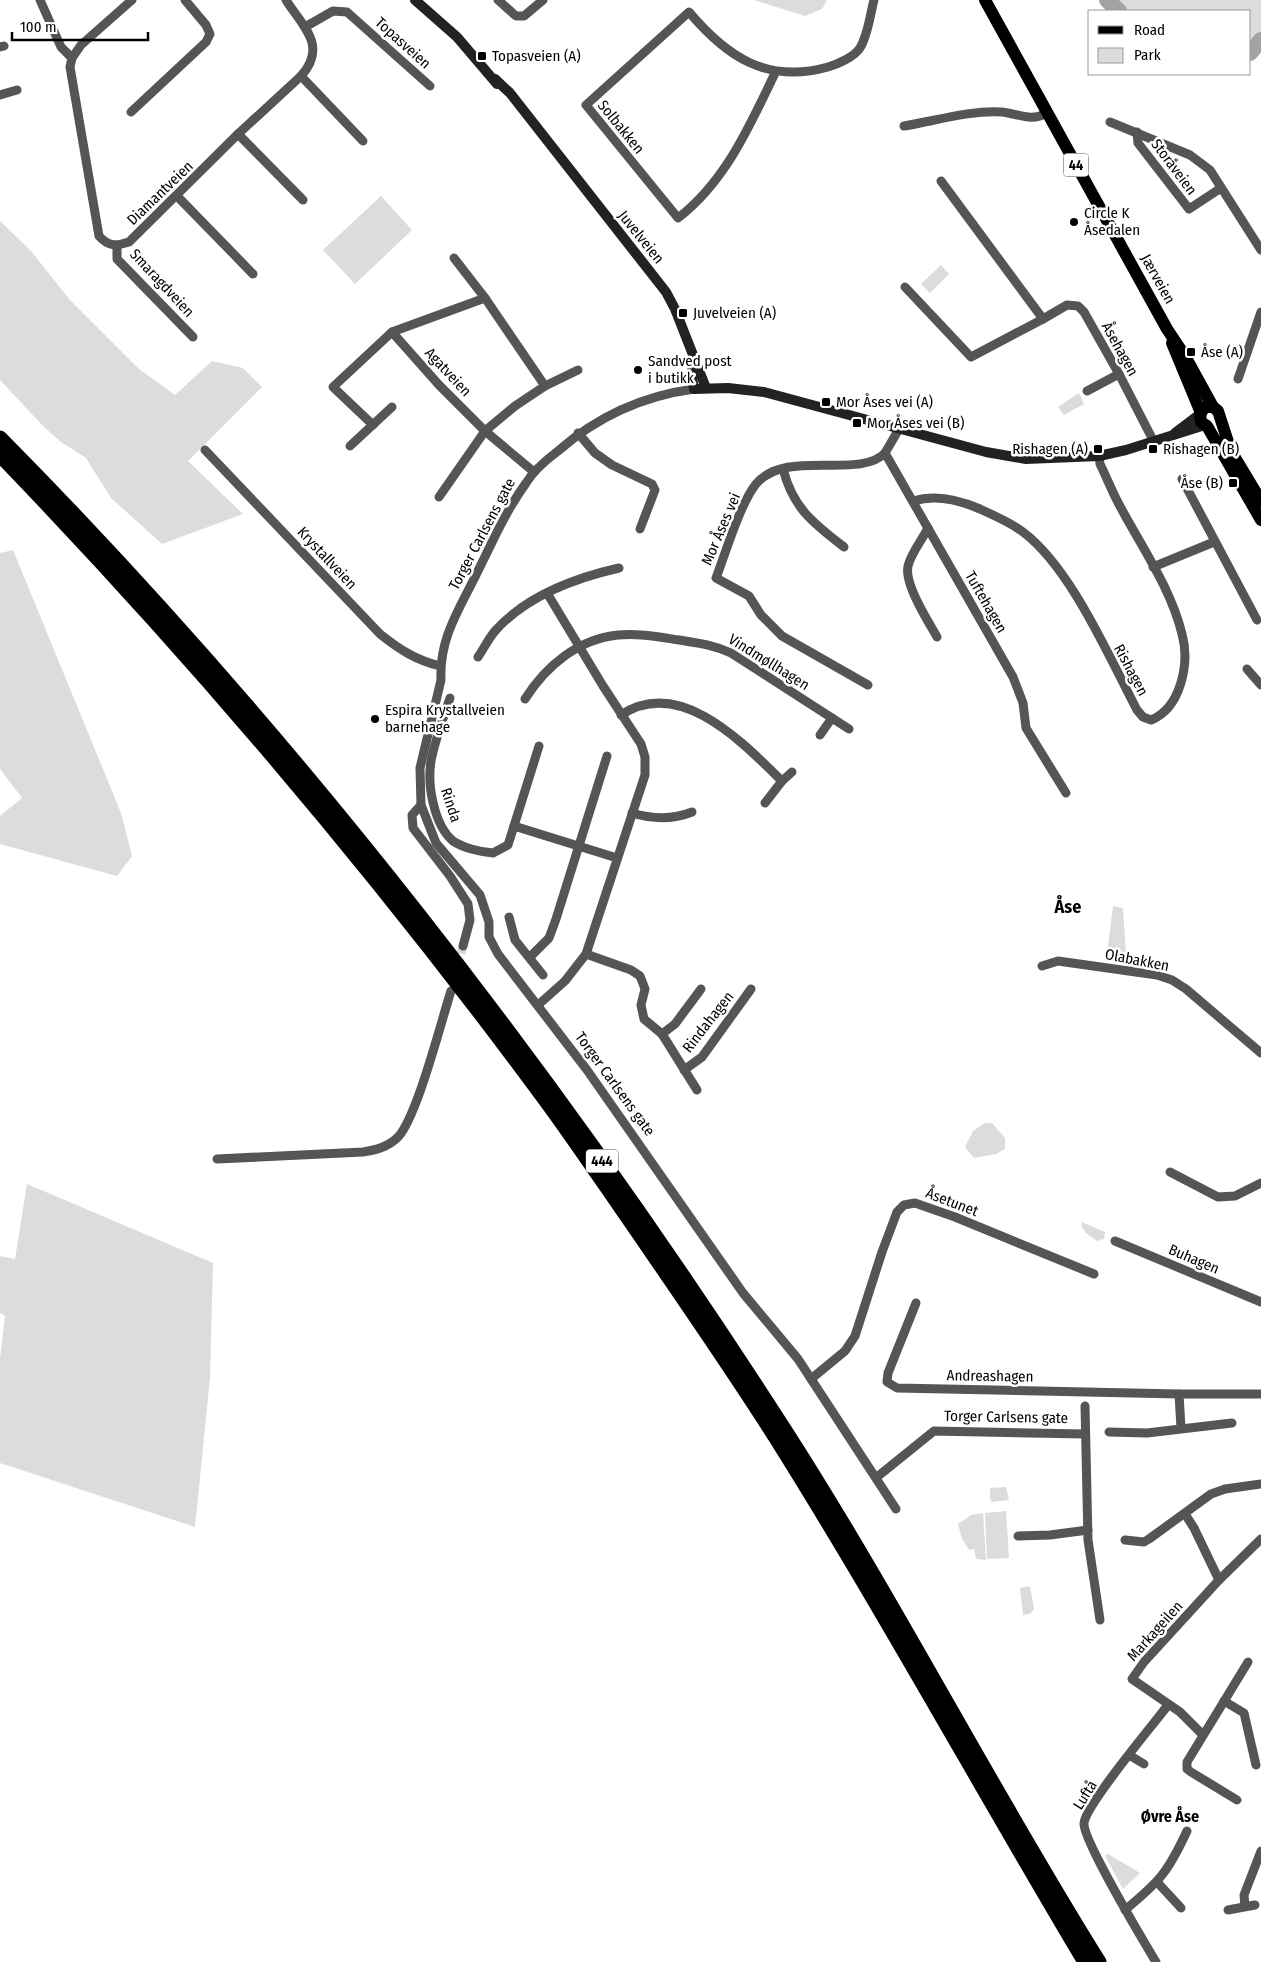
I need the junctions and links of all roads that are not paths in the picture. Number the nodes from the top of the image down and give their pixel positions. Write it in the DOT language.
graph roads {
  1 [pos="40,0"];
  2 [pos="132,0"];
  3 [pos="185,0"];
  4 [pos="286,0"];
  5 [pos="415,0"];
  6 [pos="498,0"];
  7 [pos="543,0"];
  8 [pos="874,0"];
  9 [pos="985,0"];
  10 [pos="305,27"];
  11 [pos="72,58"];
  12 [pos="776,71"];
  13 [pos="300,76"];
  14 [pos="430,86"];
  15 [pos="16,90"];
  16 [pos="0,95"];
  17 [pos="131,112"];
  18 [pos="1047,113"];
  19 [pos="1110,122"];
  20 [pos="904,126"];
  21 [pos="1136,132"];
  22 [pos="238,134"];
  23 [pos="363,141"];
  24 [pos="941,181"];
  25 [pos="1221,188"];
  26 [pos="177,196"];
  27 [pos="303,200"];
  28 [pos="116,246"];
  29 [pos="1261,250"];
  30 [pos="454,258"];
  31 [pos="253,274"];
  32 [pos="906,288"];
  33 [pos="485,298"];
  34 [pos="1261,312"];
  35 [pos="1043,319"];
  36 [pos="1167,329"];
  37 [pos="392,332"];
  38 [pos="193,336"];
  39 [pos="1258,336"];
  40 [pos="693,357"];
  41 [pos="578,370"];
  42 [pos="1119,374"];
  43 [pos="1238,379"];
  44 [pos="545,386"];
  45 [pos="706,388"];
  46 [pos="694,389"];
  47 [pos="1087,392"];
  48 [pos="392,406"];
  49 [pos="1213,407"];
  50 [pos="1203,419"];
  51 [pos="1220,419"];
  52 [pos="373,425"];
  53 [pos="899,429"];
  54 [pos="486,431"];
  55 [pos="578,433"];
  56 [pos="0,438"];
  57 [pos="1154,442"];
  58 [pos="350,446"];
  59 [pos="206,450"];
  60 [pos="885,453"];
  61 [pos="0,455"];
  62 [pos="1099,456"];
  63 [pos="783,469"];
  64 [pos="534,472"];
  65 [pos="1182,479"];
  66 [pos="439,497"];
  67 [pos="914,501"];
  68 [pos="1261,501"];
  69 [pos="1261,520"];
  70 [pos="928,528"];
  71 [pos="640,529"];
  72 [pos="1214,542"];
  73 [pos="844,547"];
  74 [pos="1153,567"];
  75 [pos="619,568"];
  76 [pos="547,593"];
  77 [pos="1257,620"];
  78 [pos="937,637"];
  79 [pos="580,647"];
  80 [pos="478,656"];
  81 [pos="440,666"];
  82 [pos="1247,668"];
  83 [pos="868,685"];
  84 [pos="1261,686"];
  85 [pos="450,698"];
  86 [pos="526,698"];
  87 [pos="621,715"];
  88 [pos="832,718"];
  89 [pos="849,728"];
  90 [pos="820,735"];
  91 [pos="539,746"];
  92 [pos="607,756"];
  93 [pos="792,772"];
  94 [pos="782,781"];
  95 [pos="1066,793"];
  96 [pos="765,803"];
  97 [pos="421,805"];
  98 [pos="692,812"];
  99 [pos="632,813"];
  100 [pos="514,826"];
  101 [pos="578,846"];
  102 [pos="617,858"];
  103 [pos="509,917"];
  104 [pos="463,946"];
  105 [pos="586,954"];
  106 [pos="530,957"];
  107 [pos="1042,966"];
  108 [pos="543,975"];
  109 [pos="700,989"];
  110 [pos="751,989"];
  111 [pos="451,992"];
  112 [pos="538,1005"];
  113 [pos="662,1034"];
  114 [pos="1261,1053"];
  115 [pos="684,1070"];
  116 [pos="697,1090"];
  117 [pos="217,1159"];
  118 [pos="1170,1172"];
  119 [pos="1261,1183"];
  120 [pos="1115,1241"];
  121 [pos="1094,1274"];
  122 [pos="1261,1302"];
  123 [pos="916,1303"];
  124 [pos="811,1379"];
  125 [pos="1179,1394"];
  126 [pos="1261,1394"];
  127 [pos="1085,1406"];
  128 [pos="1232,1423"];
  129 [pos="1180,1428"];
  130 [pos="1109,1432"];
  131 [pos="1084,1434"];
  132 [pos="877,1478"];
  133 [pos="1261,1484"];
  134 [pos="896,1509"];
  135 [pos="1185,1514"];
  136 [pos="1088,1530"];
  137 [pos="1018,1536"];
  138 [pos="1261,1539"];
  139 [pos="1125,1540"];
  140 [pos="1220,1580"];
  141 [pos="1100,1620"];
  142 [pos="1248,1662"];
  143 [pos="1224,1701"];
  144 [pos="1168,1705"];
  145 [pos="1202,1734"];
  146 [pos="1129,1755"];
  147 [pos="1144,1764"];
  148 [pos="1256,1765"];
  149 [pos="1237,1800"];
  150 [pos="1187,1831"];
  151 [pos="1261,1851"];
  152 [pos="1158,1882"];
  153 [pos="1181,1908"];
  154 [pos="1126,1910"];
  155 [pos="1228,1910"];
  156 [pos="1085,1962"];
  157 [pos="1099,1962"];
  158 [pos="1156,1962"];
  1 -- 11 [label="street"];
  2 -- 11 [label="street"];
  3 -- 17 [label="street"];
  4 -- 10 [label="street, Diamantveien"];
  5 -- 40 [label="street, Juvelveien"];
  6 -- 7 [label="street"];
  8 -- 12 [label="street, Solbakken"];
  9 -- 18 [label="main road, Jærveien / 44"];
  10 -- 13 [label="street, Diamantveien"];
  10 -- 14 [label="street, Topasveien"];
  11 -- 28 [label="street"];
  12 -- 12 [label="street, Solbakken"];
  13 -- 22 [label="street, Diamantveien"];
  13 -- 23 [label="street"];
  15 -- 16 [label="street"];
  18 -- 20 [label="street"];
  18 -- 36 [label="main road, Jærveien / 44"];
  19 -- 21 [label="street"];
  21 -- 25 [label="street"];
  21 -- 25 [label="street, Storåveien"];
  22 -- 26 [label="street, Diamantveien"];
  22 -- 27 [label="street"];
  24 -- 35 [label="street"];
  25 -- 29 [label="street"];
  26 -- 28 [label="street, Diamantveien"];
  26 -- 31 [label="street"];
  28 -- 38 [label="street, Smaragdveien"];
  30 -- 33 [label="street"];
  32 -- 35 [label="street, Åsehagen"];
  33 -- 37 [label="street"];
  33 -- 44 [label="street"];
  34 -- 39 [label="street"];
  35 -- 42 [label="street, Åsehagen"];
  36 -- 49 [label="main road, Jærveien / 44"];
  36 -- 50 [label="main road, Jærveien / 44"];
  37 -- 52 [label="street"];
  37 -- 54 [label="street, Agatveien"];
  39 -- 43 [label="street"];
  40 -- 45 [label="street, Juvelveien"];
  40 -- 46 [label="street, Juvelveien"];
  41 -- 44 [label="street"];
  42 -- 47 [label="street"];
  42 -- 57 [label="street, Åsehagen"];
  44 -- 54 [label="street"];
  45 -- 46 [label="street, Torger Carlsens gate"];
  45 -- 53 [label="street, Torger Carlsens gate"];
  46 -- 55 [label="street, Torger Carlsens gate"];
  48 -- 52 [label="street"];
  49 -- 50 [label="main road"];
  49 -- 51 [label="main road, 44"];
  50 -- 51 [label="main road"];
  50 -- 57 [label="street, Torger Carlsens gate"];
  50 -- 69 [label="main road, Jærveien / 44"];
  51 -- 68 [label="main road, 44"];
  52 -- 58 [label="street"];
  53 -- 60 [label="street"];
  53 -- 62 [label="street, Torger Carlsens gate"];
  54 -- 64 [label="street, Agatveien"];
  54 -- 66 [label="street"];
  55 -- 64 [label="street, Torger Carlsens gate"];
  55 -- 71 [label="street"];
  56 -- 157 [label="highway, 444"];
  57 -- 62 [label="street, Torger Carlsens gate"];
  59 -- 81 [label="street, Krystallveien"];
  60 -- 63 [label="street, Mor Åses vei"];
  60 -- 67 [label="street, Tuftehagen"];
  61 -- 156 [label="highway, 444"];
  62 -- 74 [label="street, Rishagen"];
  63 -- 73 [label="street"];
  63 -- 83 [label="street, Mor Åses vei"];
  64 -- 81 [label="street, Torger Carlsens gate"];
  65 -- 72 [label="street"];
  67 -- 70 [label="street, Tuftehagen"];
  67 -- 74 [label="street, Rishagen"];
  70 -- 78 [label="street"];
  70 -- 95 [label="street, Tuftehagen"];
  72 -- 74 [label="street"];
  72 -- 77 [label="street"];
  75 -- 76 [label="street"];
  76 -- 79 [label="street"];
  76 -- 80 [label="street"];
  79 -- 86 [label="street, Vindmøllhagen"];
  79 -- 87 [label="street"];
  79 -- 88 [label="street, Vindmøllhagen"];
  81 -- 97 [label="street, Torger Carlsens gate"];
  82 -- 84 [label="street"];
  85 -- 100 [label="street, Rinda"];
  87 -- 94 [label="street"];
  87 -- 99 [label="street"];
  88 -- 89 [label="street, Vindmøllhagen"];
  88 -- 90 [label="street"];
  91 -- 100 [label="street, Rinda"];
  92 -- 101 [label="street"];
  93 -- 94 [label="street"];
  94 -- 96 [label="street"];
  97 -- 104 [label="street"];
  97 -- 112 [label="street, Torger Carlsens gate"];
  98 -- 99 [label="street"];
  99 -- 102 [label="street"];
  100 -- 101 [label="street"];
  101 -- 102 [label="street"];
  101 -- 106 [label="street"];
  102 -- 105 [label="street"];
  103 -- 106 [label="street"];
  105 -- 112 [label="street"];
  105 -- 113 [label="street, Rindahagen"];
  106 -- 108 [label="street"];
  107 -- 114 [label="street, Olabakken"];
  109 -- 113 [label="street, Rindahagen"];
  110 -- 115 [label="street, Rindahagen"];
  111 -- 117 [label="street"];
  112 -- 124 [label="street, Torger Carlsens gate"];
  113 -- 115 [label="street, Rindahagen"];
  115 -- 116 [label="street, Rindahagen"];
  118 -- 119 [label="street"];
  120 -- 122 [label="street, Buhagen"];
  121 -- 124 [label="street, Åsetunet"];
  123 -- 125 [label="street, Andreashagen"];
  124 -- 132 [label="street, Torger Carlsens gate"];
  125 -- 126 [label="street, Andreashagen"];
  125 -- 129 [label="street"];
  127 -- 131 [label="street"];
  128 -- 129 [label="street"];
  129 -- 130 [label="street"];
  131 -- 132 [label="street, Torger Carlsens gate"];
  131 -- 136 [label="street, Torger Carlsens gate"];
  132 -- 134 [label="street, Torger Carlsens gate"];
  133 -- 135 [label="street"];
  135 -- 139 [label="street"];
  135 -- 140 [label="street"];
  136 -- 137 [label="street"];
  136 -- 141 [label="street, Torger Carlsens gate"];
  138 -- 140 [label="street, Markageilen"];
  140 -- 144 [label="street, Markageilen"];
  142 -- 143 [label="street"];
  143 -- 145 [label="street"];
  143 -- 148 [label="street"];
  144 -- 145 [label="street, Markageilen"];
  144 -- 146 [label="street, Luftå"];
  145 -- 149 [label="street"];
  146 -- 147 [label="street"];
  146 -- 154 [label="street, Luftå"];
  150 -- 152 [label="street"];
  151 -- 155 [label="street"];
  152 -- 153 [label="street"];
  152 -- 154 [label="street"];
  154 -- 158 [label="street, Luftå"];
}
